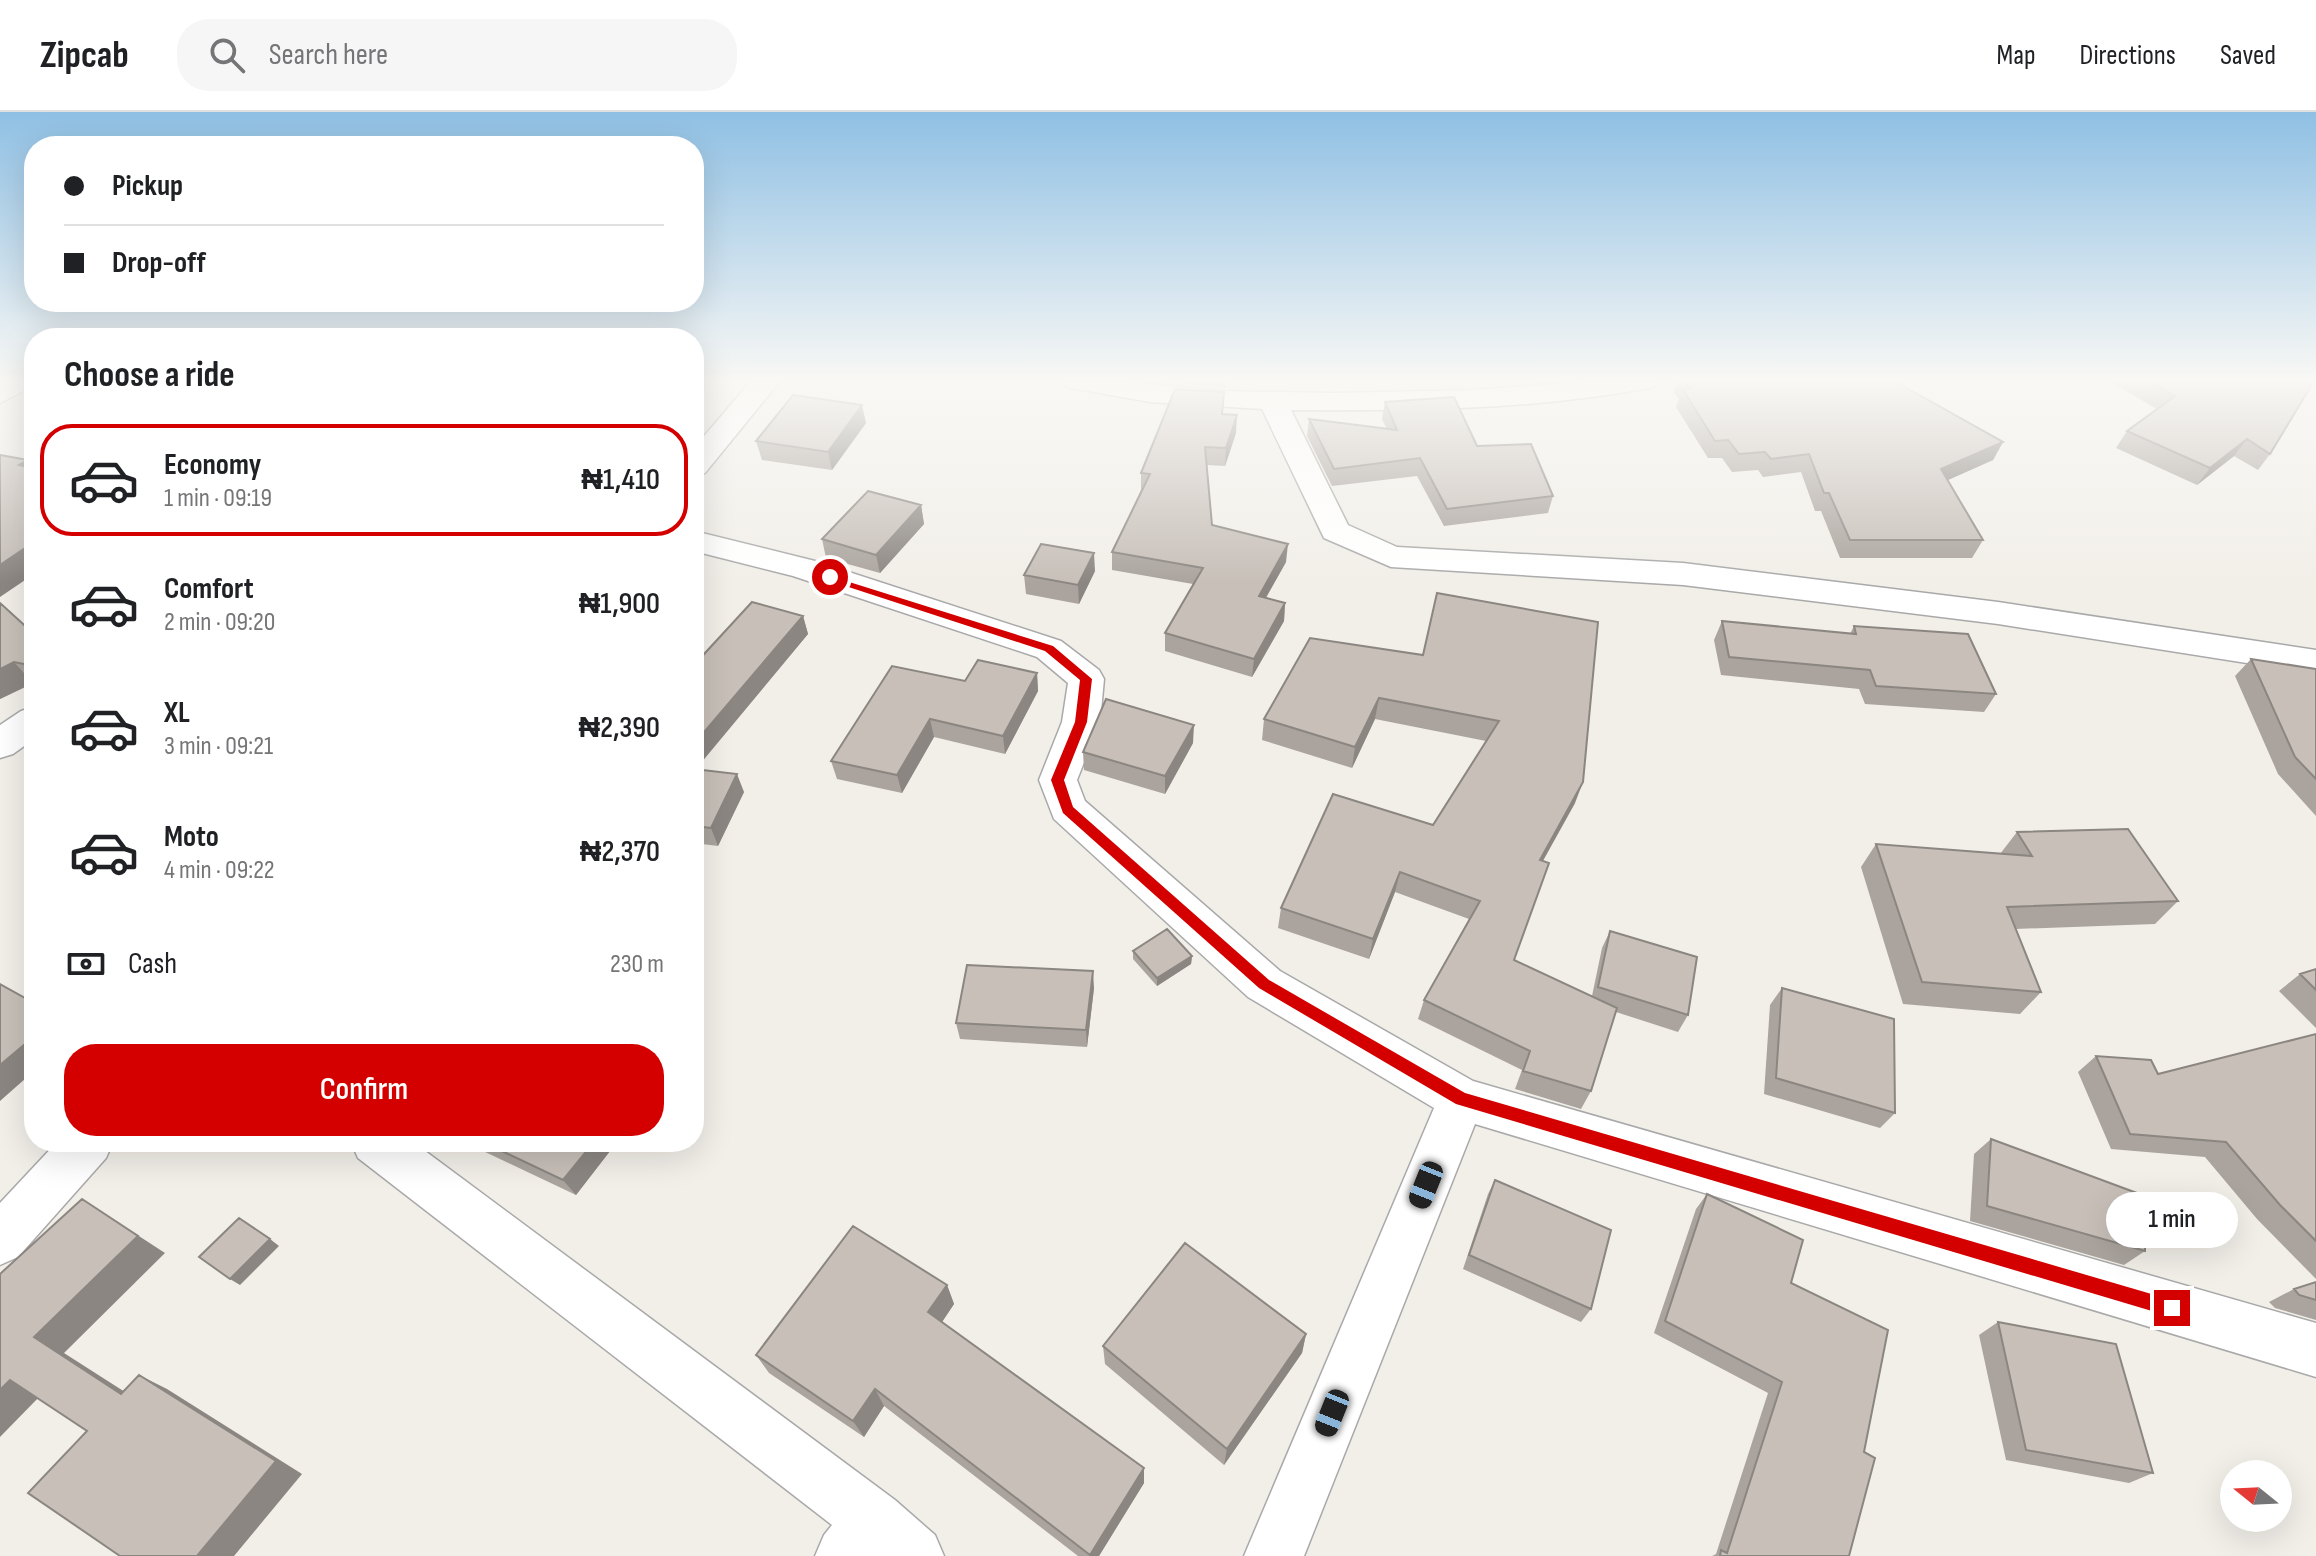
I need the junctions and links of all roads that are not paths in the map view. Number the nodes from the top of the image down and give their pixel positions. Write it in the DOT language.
graph roads {
  1 [pos="1295,448"];
  2 [pos="704,543"];
  3 [pos="2316,662"];
  4 [pos="24,727"];
  5 [pos="0,744"];
  6 [pos="1461,1099"];
  7 [pos="80,1152"];
  8 [pos="388,1152"];
  9 [pos="0,1240"];
  10 [pos="2316,1350"];
  11 [pos="878,1544"];
  12 [pos="1274,1556"];
  1 -- 3 [label="street"];
  2 -- 6 [label="street"];
  4 -- 5 [label="street"];
  6 -- 10 [label="street"];
  6 -- 12 [label="street"];
  7 -- 9 [label="street"];
  8 -- 11 [label="street"];
}
